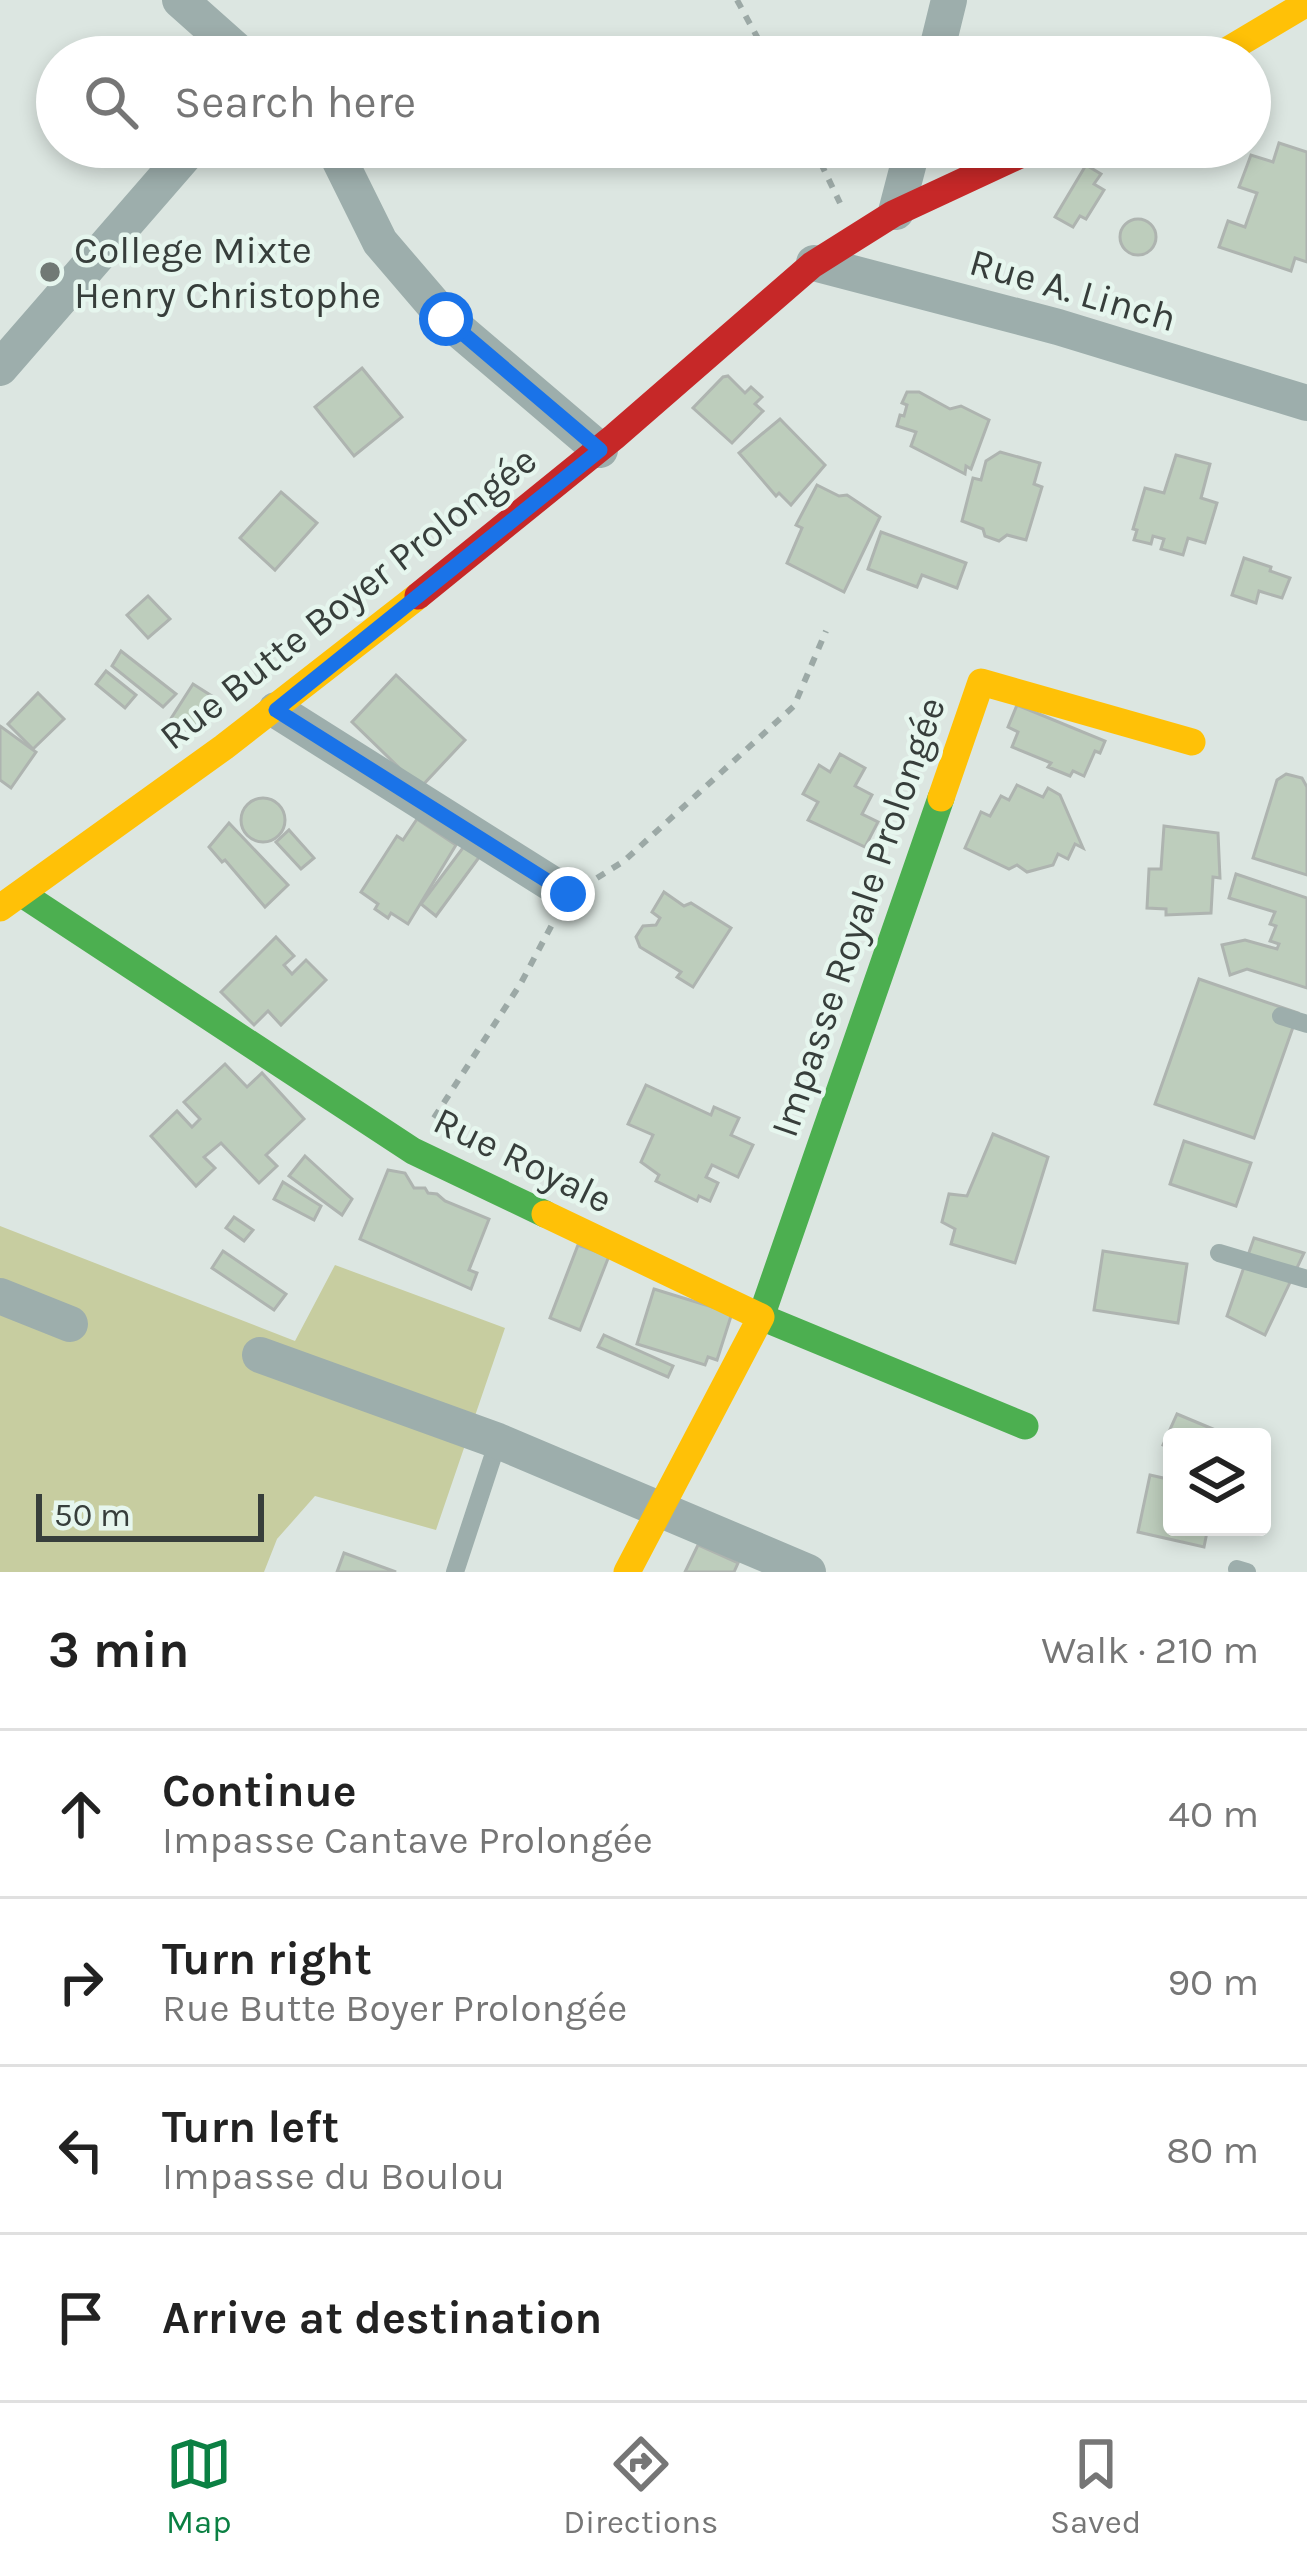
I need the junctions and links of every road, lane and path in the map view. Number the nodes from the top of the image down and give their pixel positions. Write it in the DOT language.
graph roads {
  1 [pos="180,0"];
  2 [pos="737,0"];
  3 [pos="949,0"];
  4 [pos="1307,3"];
  5 [pos="220,36"];
  6 [pos="757,36"];
  7 [pos="940,36"];
  8 [pos="1251,36"];
  9 [pos="174,168"];
  10 [pos="343,168"];
  11 [pos="823,168"];
  12 [pos="908,168"];
  13 [pos="991,168"];
  14 [pos="896,212"];
  15 [pos="857,236"];
  16 [pos="814,263"];
  17 [pos="0,368"];
  18 [pos="1307,403"];
  19 [pos="600,450"];
  20 [pos="826,631"];
  21 [pos="276,710"];
  22 [pos="1192,742"];
  23 [pos="568,894"];
  24 [pos="11,901"];
  25 [pos="1281,1016"];
  26 [pos="1307,1024"];
  27 [pos="412,1151"];
  28 [pos="1219,1252"];
  29 [pos="1307,1279"];
  30 [pos="0,1296"];
  31 [pos="761,1317"];
  32 [pos="70,1324"];
  33 [pos="260,1355"];
  34 [pos="1024,1426"];
  35 [pos="498,1441"];
  36 [pos="662,1508"];
  37 [pos="455,1572"];
  38 [pos="627,1572"];
  39 [pos="808,1572"];
  1 -- 5 [label="street"];
  2 -- 6 [label="path"];
  3 -- 7 [label="street"];
  4 -- 8 [label="street"];
  9 -- 17 [label="street"];
  10 -- 19 [label="street"];
  11 -- 15 [label="path"];
  12 -- 14 [label="street"];
  13 -- 14 [label="street, Rue Butte Boyer Prolongée"];
  14 -- 15 [label="street, Rue Butte Boyer Prolongée"];
  15 -- 16 [label="street, Rue Butte Boyer Prolongée"];
  16 -- 18 [label="street, Rue A. Linch"];
  16 -- 19 [label="street, Rue Butte Boyer Prolongée"];
  19 -- 21 [label="street, Rue Butte Boyer Prolongée"];
  20 -- 23 [label="path"];
  21 -- 23 [label="street"];
  21 -- 24 [label="street, Rue Butte Boyer Prolongée"];
  22 -- 31 [label="street, Impasse Royale Prolongée"];
  23 -- 27 [label="path"];
  24 -- 27 [label="street, Rue Royale"];
  25 -- 26 [label="lane"];
  27 -- 31 [label="street, Rue Royale"];
  28 -- 29 [label="lane"];
  30 -- 32 [label="street"];
  31 -- 34 [label="street, Rue Royale"];
  31 -- 36 [label="street"];
  33 -- 35 [label="street"];
  35 -- 36 [label="street"];
  35 -- 37 [label="lane"];
  36 -- 38 [label="street"];
  36 -- 39 [label="street"];
}
